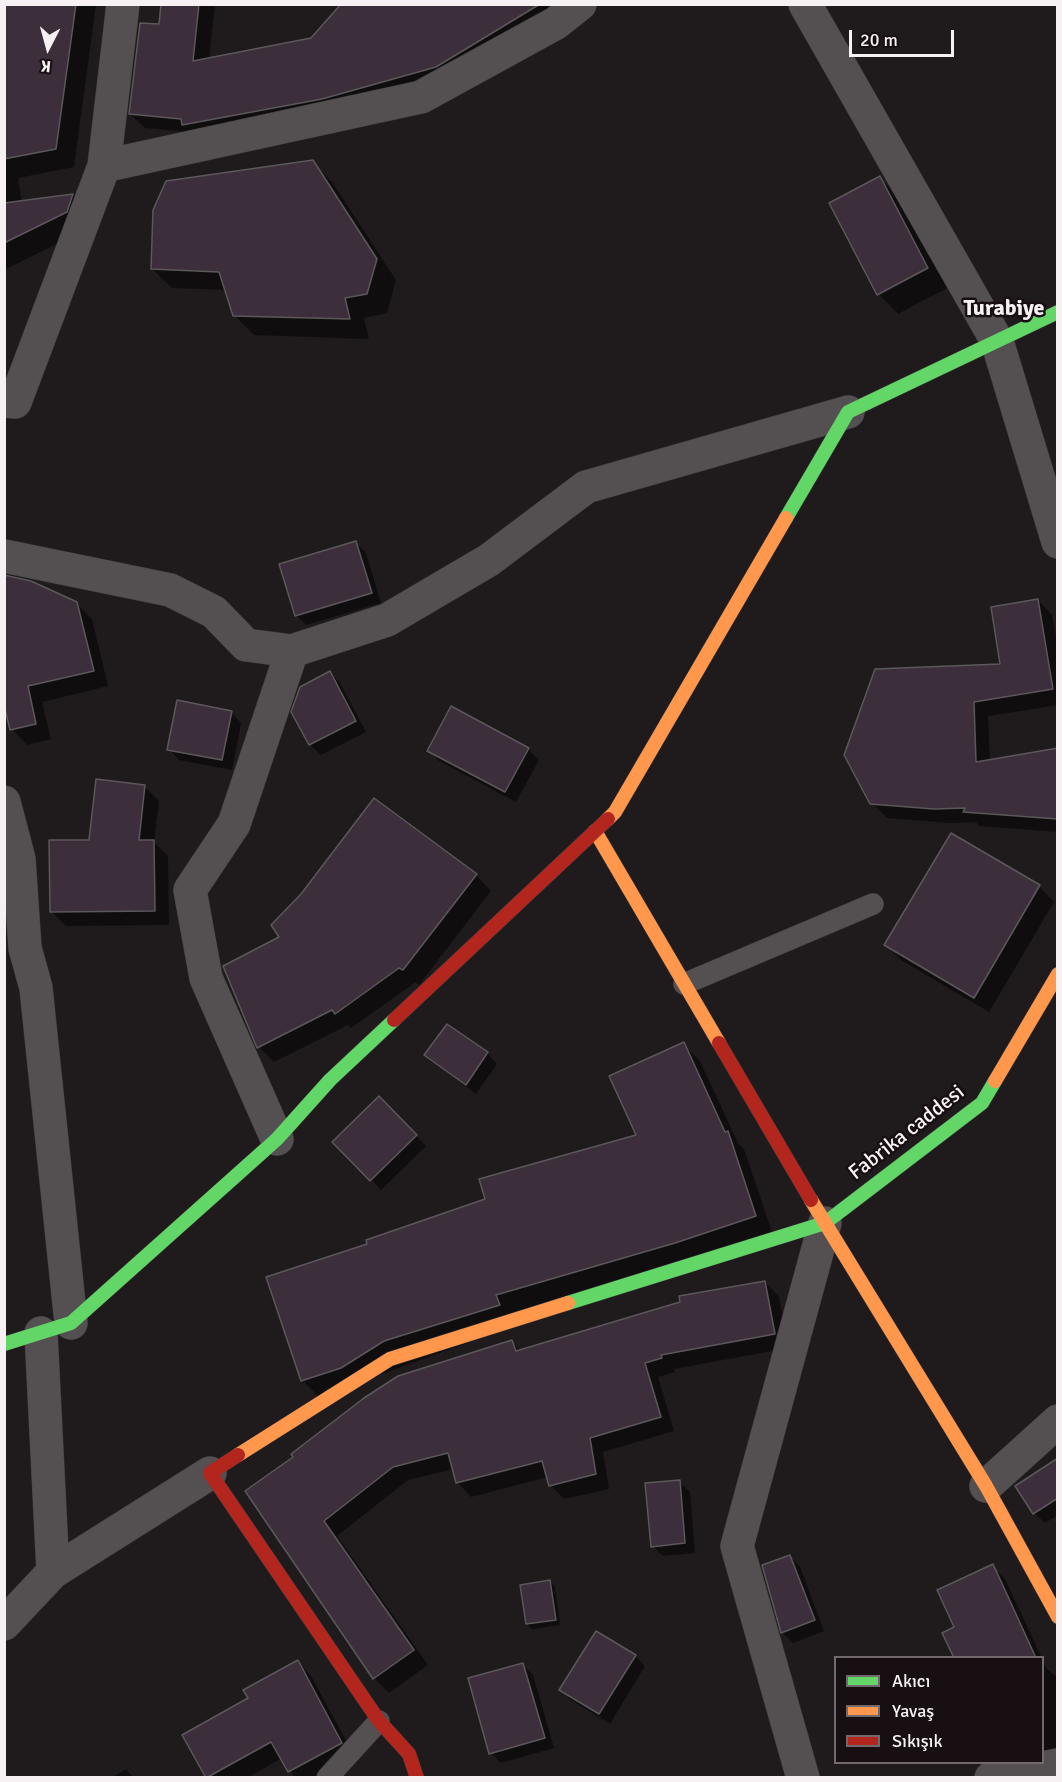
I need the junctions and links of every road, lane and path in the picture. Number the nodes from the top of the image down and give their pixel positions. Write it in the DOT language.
graph roads {
  1 [pos="123,4"];
  2 [pos="579,4"];
  3 [pos="805,4"];
  4 [pos="104,166"];
  5 [pos="1058,312"];
  6 [pos="997,341"];
  7 [pos="8,409"];
  8 [pos="848,412"];
  9 [pos="1058,542"];
  10 [pos="4,556"];
  11 [pos="292,651"];
  12 [pos="4,802"];
  13 [pos="595,831"];
  14 [pos="873,904"];
  15 [pos="1058,974"];
  16 [pos="684,984"];
  17 [pos="277,1139"];
  18 [pos="825,1223"];
  19 [pos="71,1323"];
  20 [pos="41,1333"];
  21 [pos="4,1344"];
  22 [pos="1058,1421"];
  23 [pos="210,1473"];
  24 [pos="986,1486"];
  25 [pos="53,1572"];
  26 [pos="1058,1617"];
  27 [pos="4,1624"];
  28 [pos="379,1721"];
  29 [pos="1058,1765"];
  30 [pos="327,1778"];
  31 [pos="417,1778"];
  32 [pos="803,1778"];
  33 [pos="991,1778"];
  1 -- 4 [label="street"];
  2 -- 4 [label="street"];
  3 -- 6 [label="street"];
  4 -- 7 [label="street"];
  5 -- 6 [label="street"];
  6 -- 8 [label="street"];
  6 -- 9 [label="street"];
  8 -- 11 [label="street"];
  8 -- 13 [label="street"];
  10 -- 11 [label="street"];
  11 -- 17 [label="street"];
  12 -- 19 [label="street"];
  13 -- 16 [label="street"];
  13 -- 17 [label="street"];
  14 -- 16 [label="lane"];
  15 -- 18 [label="street, Fabrika caddesi"];
  16 -- 18 [label="street"];
  17 -- 19 [label="street"];
  18 -- 23 [label="street"];
  18 -- 24 [label="street"];
  18 -- 32 [label="street"];
  19 -- 20 [label="street"];
  20 -- 21 [label="street"];
  20 -- 25 [label="street"];
  22 -- 24 [label="street"];
  23 -- 25 [label="street"];
  23 -- 28 [label="street"];
  24 -- 26 [label="street"];
  25 -- 27 [label="street"];
  28 -- 30 [label="lane"];
  28 -- 31 [label="street"];
  29 -- 33 [label="street"];
}
